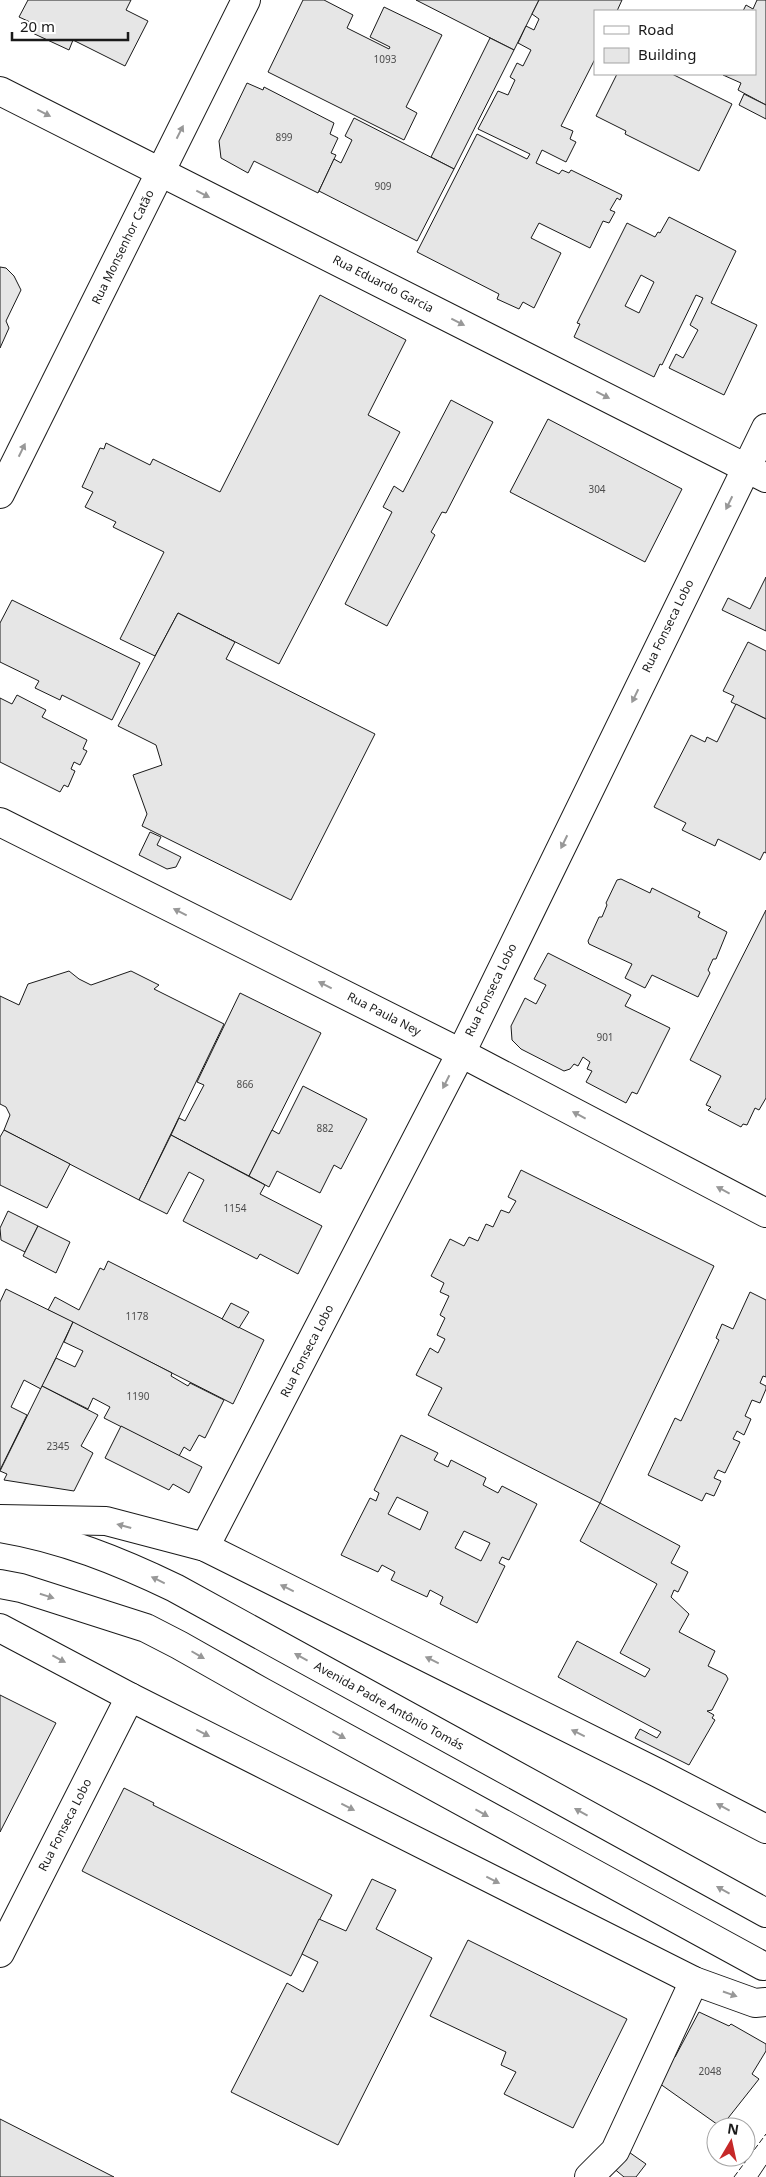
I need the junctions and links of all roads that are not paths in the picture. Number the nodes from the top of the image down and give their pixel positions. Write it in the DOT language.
graph roads {
  1 [pos="246,0"];
  2 [pos="0,91"];
  3 [pos="160,172"];
  4 [pos="766,428"];
  5 [pos="756,472"];
  6 [pos="0,494"];
  7 [pos="0,822"];
  8 [pos="461,1053"];
  9 [pos="766,1213"];
  10 [pos="0,1519"];
  11 [pos="0,1528"];
  12 [pos="205,1548"];
  13 [pos="0,1584"];
  14 [pos="0,1628"];
  15 [pos="130,1696"];
  16 [pos="766,1829"];
  17 [pos="766,1914"];
  18 [pos="0,1953"];
  19 [pos="763,1966"];
  20 [pos="694,1981"];
  21 [pos="766,2002"];
  22 [pos="589,2177"];
  3 -- 1 [label="street, Rua Monsenhor Catão, one-way"];
  2 -- 3 [label="street, Rua Eduardo Garcia, one-way"];
  3 -- 5 [label="street, Rua Eduardo Garcia, one-way"];
  6 -- 3 [label="street, Rua Monsenhor Catão, one-way"];
  4 -- 5 [label="street, Rua Fonseca Lobo"];
  5 -- 8 [label="street, Rua Fonseca Lobo, one-way"];
  8 -- 7 [label="street, Rua Paula Ney, one-way"];
  9 -- 8 [label="street, Rua Paula Ney, one-way"];
  8 -- 12 [label="street, Rua Fonseca Lobo, one-way"];
  12 -- 10 [label="street, one-way"];
  17 -- 11 [label="street, Avenida Padre Antônio Tomás, one-way"];
  16 -- 12 [label="street, one-way"];
  13 -- 19 [label="street, one-way"];
  14 -- 15 [label="street, one-way"];
  15 -- 18 [label="street, Rua Fonseca Lobo"];
  15 -- 20 [label="street, one-way"];
  20 -- 21 [label="street, one-way"];
  20 -- 22 [label="street"];
}
